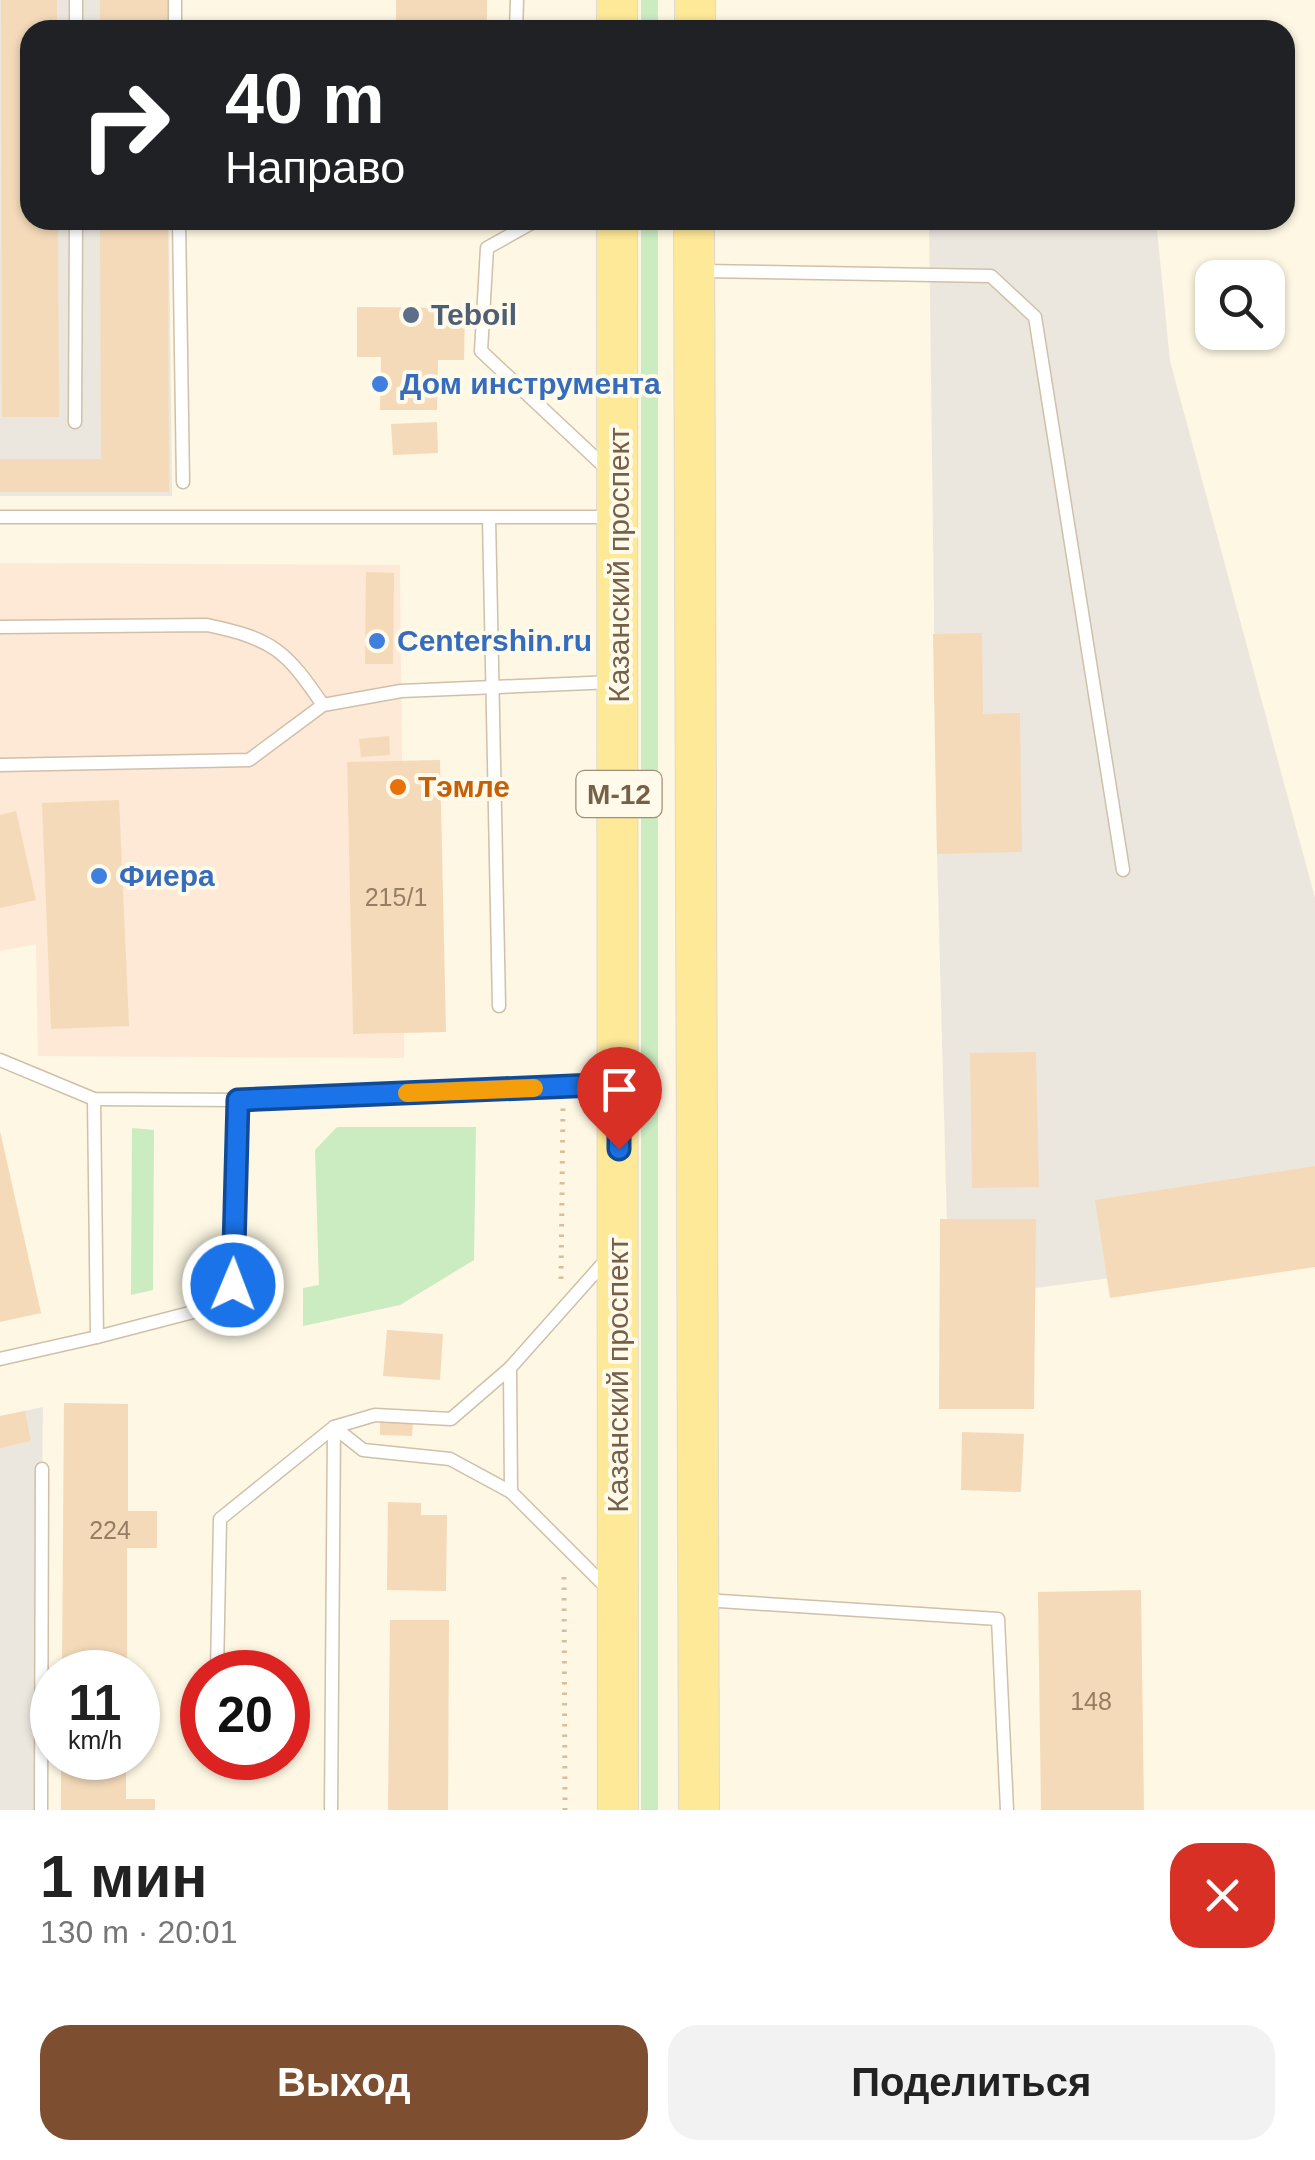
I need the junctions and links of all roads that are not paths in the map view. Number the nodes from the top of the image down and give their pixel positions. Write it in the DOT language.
graph roads {
  1 [pos="76,230"];
  2 [pos="178,230"];
  3 [pos="518,230"];
  4 [pos="617,230"];
  5 [pos="694,230"];
  6 [pos="694,271"];
  7 [pos="75,422"];
  8 [pos="183,482"];
  9 [pos="619,499"];
  10 [pos="0,518"];
  11 [pos="489,518"];
  12 [pos="0,628"];
  13 [pos="619,682"];
  14 [pos="493,687"];
  15 [pos="324,705"];
  16 [pos="0,766"];
  17 [pos="1123,870"];
  18 [pos="499,1006"];
  19 [pos="0,1060"];
  20 [pos="619,1084"];
  21 [pos="94,1099"];
  22 [pos="238,1100"];
  23 [pos="619,1246"];
  24 [pos="98,1337"];
  25 [pos="0,1358"];
  26 [pos="510,1368"];
  27 [pos="334,1427"];
  28 [pos="42,1470"];
  29 [pos="511,1492"];
  30 [pos="618,1599"];
  31 [pos="696,1600"];
  32 [pos="217,1650"];
  33 [pos="41,1810"];
  34 [pos="332,1810"];
  35 [pos="618,1810"];
  36 [pos="699,1810"];
  37 [pos="1007,1810"];
  1 -- 7 [label="lane"];
  2 -- 8 [label="lane"];
  3 -- 9 [label="lane"];
  4 -- 9 [label="main road, Казанский проспект / М-12"];
  5 -- 6 [label="main road, М-12"];
  6 -- 17 [label="lane"];
  6 -- 31 [label="main road, М-12"];
  9 -- 11 [label="lane"];
  9 -- 13 [label="main road, Казанский проспект / М-12"];
  10 -- 11 [label="lane"];
  11 -- 14 [label="lane"];
  12 -- 15 [label="lane"];
  13 -- 14 [label="lane"];
  13 -- 20 [label="main road, Казанский проспект / М-12"];
  14 -- 15 [label="lane"];
  14 -- 18 [label="lane"];
  15 -- 16 [label="lane"];
  19 -- 21 [label="lane"];
  20 -- 22 [label="lane"];
  20 -- 23 [label="main road, Казанский проспект / М-12"];
  21 -- 22 [label="lane"];
  21 -- 24 [label="lane"];
  22 -- 24 [label="lane"];
  23 -- 26 [label="lane"];
  23 -- 30 [label="main road, Казанский проспект / М-12"];
  24 -- 25 [label="lane"];
  26 -- 27 [label="lane"];
  26 -- 29 [label="lane"];
  27 -- 29 [label="lane"];
  27 -- 32 [label="lane"];
  27 -- 34 [label="lane"];
  28 -- 33 [label="lane"];
  29 -- 30 [label="lane"];
  30 -- 35 [label="main road, Казанский проспект / М-12"];
  31 -- 36 [label="main road, М-12"];
  31 -- 37 [label="lane"];
}
